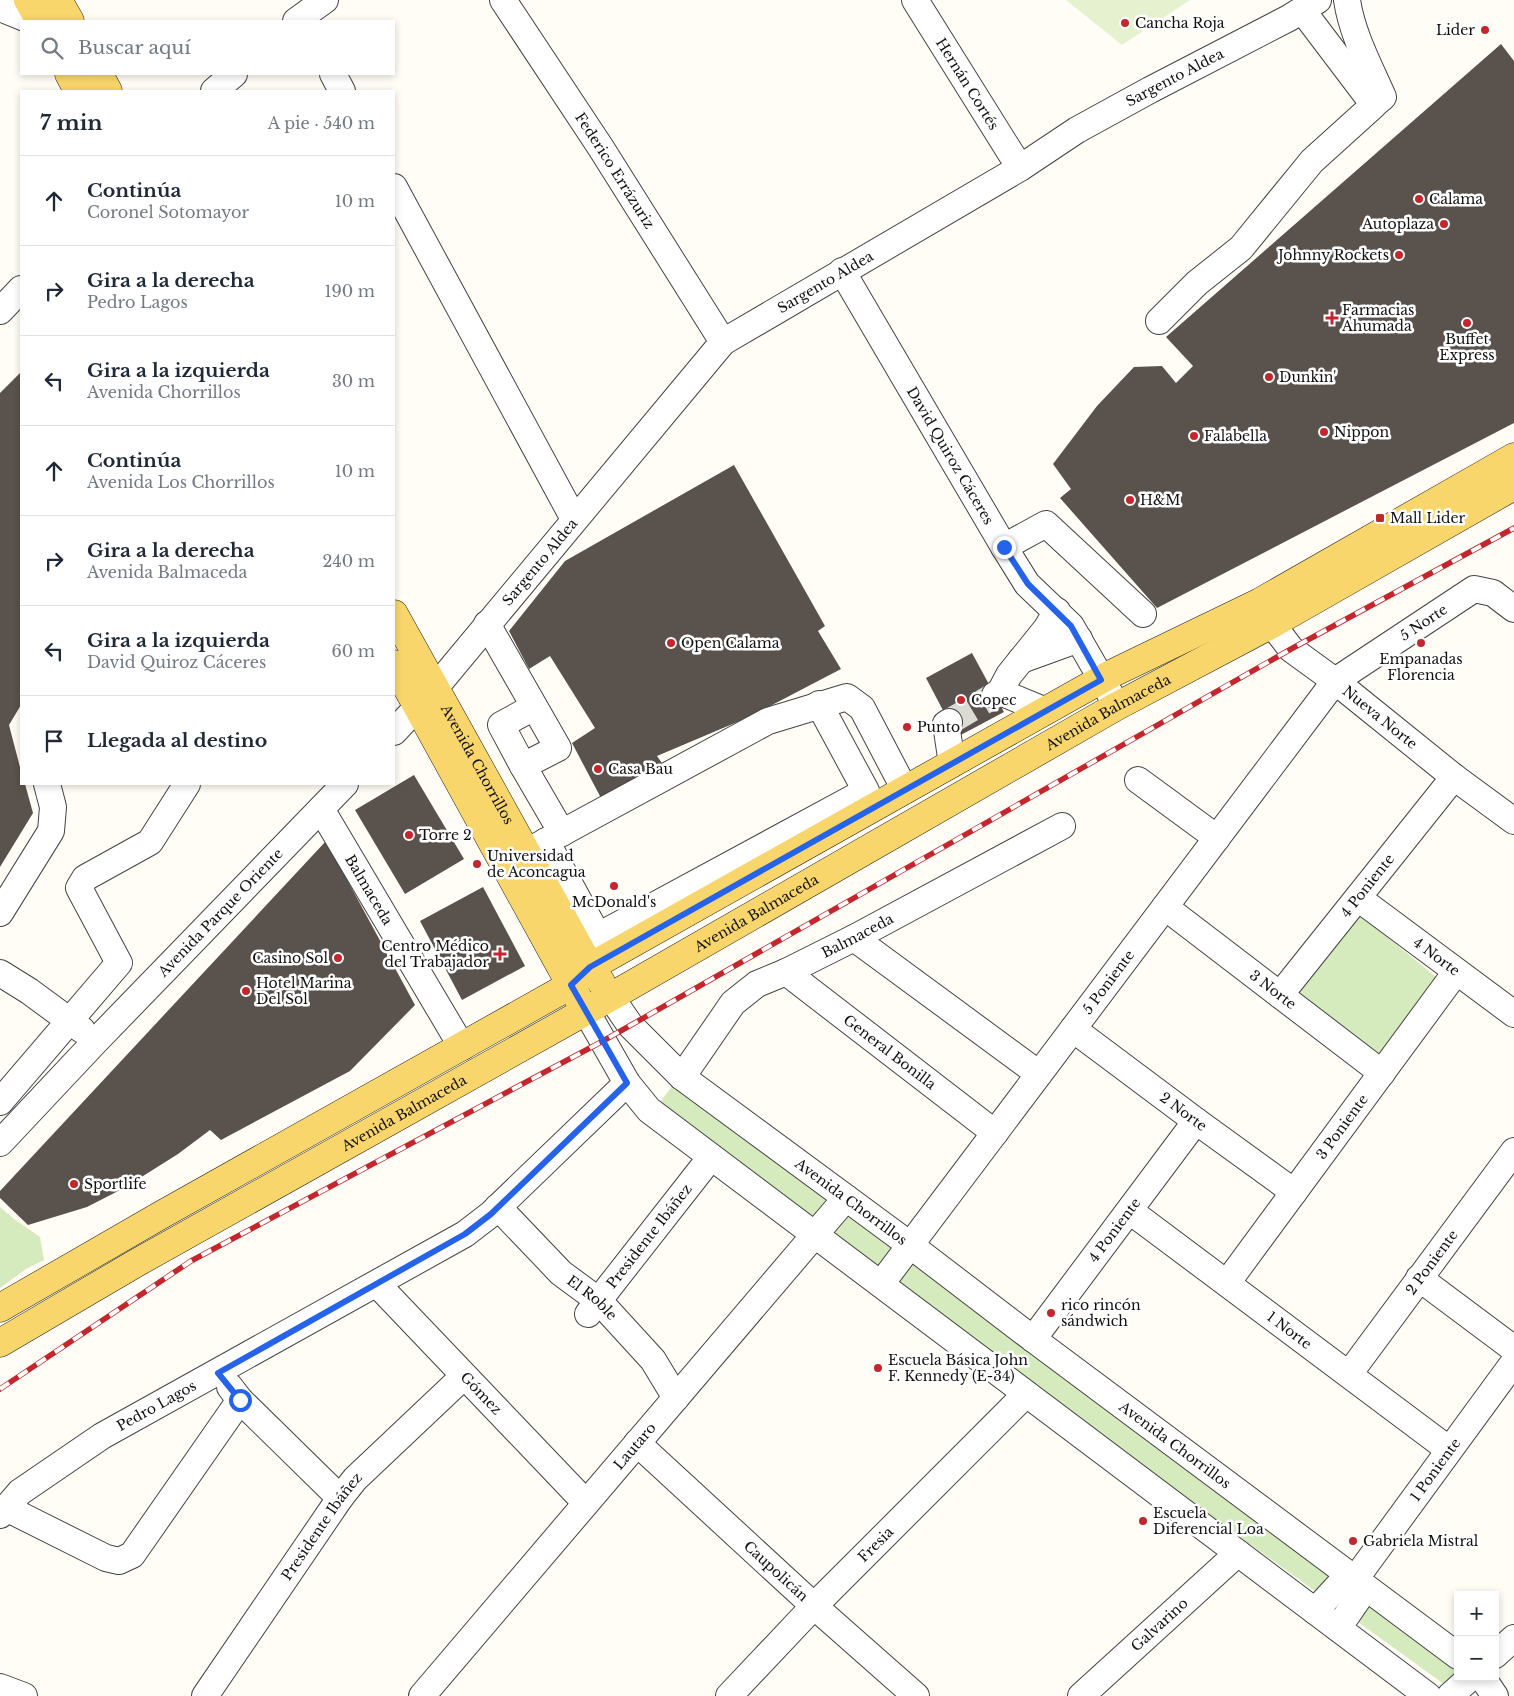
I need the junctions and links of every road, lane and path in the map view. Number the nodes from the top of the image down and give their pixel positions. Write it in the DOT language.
graph roads {
  1 [pos="28,0"];
  2 [pos="58,0"];
  3 [pos="325,0"];
  4 [pos="502,0"];
  5 [pos="916,0"];
  6 [pos="1347,0"];
  7 [pos="0,8"];
  8 [pos="1303,9"];
  9 [pos="30,20"];
  10 [pos="39,20"];
  11 [pos="69,20"];
  12 [pos="301,20"];
  13 [pos="70,75"];
  14 [pos="100,75"];
  15 [pos="233,75"];
  16 [pos="334,75"];
  17 [pos="77,90"];
  18 [pos="107,90"];
  19 [pos="215,90"];
  20 [pos="341,90"];
  21 [pos="1369,110"];
  22 [pos="1020,168"];
  23 [pos="395,189"];
  24 [pos="842,271"];
  25 [pos="20,290"];
  26 [pos="0,310"];
  27 [pos="1159,321"];
  28 [pos="723,342"];
  29 [pos="1514,457"];
  30 [pos="1514,486"];
  31 [pos="574,519"];
  32 [pos="1004,547"];
  33 [pos="1514,609"];
  34 [pos="1057,611"];
  35 [pos="1266,613"];
  36 [pos="1143,614"];
  37 [pos="395,617"];
  38 [pos="487,624"];
  39 [pos="1079,639"];
  40 [pos="1020,660"];
  41 [pos="395,665"];
  42 [pos="1101,680"];
  43 [pos="1335,681"];
  44 [pos="426,697"];
  45 [pos="819,704"];
  46 [pos="1117,706"];
  47 [pos="534,707"];
  48 [pos="1046,711"];
  49 [pos="949,722"];
  50 [pos="395,731"];
  51 [pos="952,764"];
  52 [pos="523,766"];
  53 [pos="1454,777"];
  54 [pos="1138,780"];
  55 [pos="47,785"];
  56 [pos="185,785"];
  57 [pos="344,785"];
  58 [pos="905,790"];
  59 [pos="321,809"];
  60 [pos="1514,821"];
  61 [pos="1062,826"];
  62 [pos="1217,838"];
  63 [pos="545,842"];
  64 [pos="1358,898"];
  65 [pos="1165,907"];
  66 [pos="0,913"];
  67 [pos="854,938"];
  68 [pos="786,972"];
  69 [pos="1456,972"];
  70 [pos="0,973"];
  71 [pos="580,976"];
  72 [pos="1280,995"];
  73 [pos="610,996"];
  74 [pos="586,1011"];
  75 [pos="1514,1014"];
  76 [pos="69,1019"];
  77 [pos="1073,1029"];
  78 [pos="95,1042"];
  79 [pos="462,1047"];
  80 [pos="1382,1073"];
  81 [pos="1039,1074"];
  82 [pos="9,1075"];
  83 [pos="682,1077"];
  84 [pos="627,1083"];
  85 [pos="0,1102"];
  86 [pos="1196,1121"];
  87 [pos="995,1132"];
  88 [pos="0,1143"];
  89 [pos="1513,1156"];
  90 [pos="0,1157"];
  91 [pos="711,1157"];
  92 [pos="1294,1192"];
  93 [pos="846,1198"];
  94 [pos="494,1210"];
  95 [pos="1130,1211"];
  96 [pos="815,1234"];
  97 [pos="910,1245"];
  98 [pos="1419,1278"];
  99 [pos="1227,1283"];
  100 [pos="377,1284"];
  101 [pos="881,1284"];
  102 [pos="0,1308"];
  103 [pos="593,1308"];
  104 [pos="1033,1339"];
  105 [pos="0,1343"];
  106 [pos="1514,1349"];
  107 [pos="1514,1362"];
  108 [pos="218,1373"];
  109 [pos="1348,1374"];
  110 [pos="464,1376"];
  111 [pos="1026,1394"];
  112 [pos="240,1400"];
  113 [pos="673,1401"];
  114 [pos="637,1443"];
  115 [pos="1447,1452"];
  116 [pos="340,1498"];
  117 [pos="586,1503"];
  118 [pos="3,1512"];
  119 [pos="1238,1553"];
  120 [pos="1356,1578"];
  121 [pos="814,1606"];
  122 [pos="1315,1611"];
  123 [pos="1338,1628"];
  124 [pos="1514,1638"];
  125 [pos="1499,1651"];
  126 [pos="1454,1653"];
  127 [pos="1467,1681"];
  128 [pos="1485,1681"];
  129 [pos="0,1687"];
  130 [pos="24,1696"];
  131 [pos="204,1696"];
  132 [pos="422,1696"];
  133 [pos="729,1696"];
  134 [pos="916,1696"];
  135 [pos="1081,1696"];
  136 [pos="1428,1696"];
  137 [pos="1450,1696"];
  138 [pos="1495,1696"];
  1 -- 10 [label="main road"];
  2 -- 11 [label="main road"];
  3 -- 12 [label="street"];
  4 -- 28 [label="street, Federico Errázuriz"];
  5 -- 22 [label="street, Hernán Cortés"];
  6 -- 21 [label="street"];
  7 -- 9 [label="street"];
  8 -- 21 [label="street"];
  8 -- 22 [label="street, Sargento Aldea"];
  13 -- 17 [label="main road"];
  14 -- 18 [label="main road"];
  15 -- 19 [label="street"];
  16 -- 20 [label="street"];
  21 -- 27 [label="street"];
  22 -- 24 [label="street, Sargento Aldea"];
  23 -- 31 [label="street"];
  24 -- 28 [label="street, Sargento Aldea"];
  24 -- 32 [label="street, David Quiroz Cáceres"];
  25 -- 26 [label="street"];
  28 -- 31 [label="street, Sargento Aldea"];
  29 -- 35 [label="main road, Avenida Balmaceda"];
  30 -- 35 [label="main road, Avenida Balmaceda"];
  31 -- 38 [label="street, Sargento Aldea"];
  32 -- 34 [label="street, David Quiroz Cáceres"];
  32 -- 36 [label="street"];
  33 -- 43 [label="street, 5 Norte"];
  34 -- 39 [label="street, David Quiroz Cáceres"];
  34 -- 40 [label="street"];
  35 -- 42 [label="main road, Avenida Balmaceda"];
  35 -- 43 [label="street, Nueva Norte"];
  35 -- 46 [label="main road, Avenida Balmaceda"];
  37 -- 44 [label="main road, Avenida Chorrillos"];
  38 -- 44 [label="street, Sargento Aldea"];
  38 -- 47 [label="street"];
  39 -- 40 [label="street"];
  39 -- 42 [label="street, David Quiroz Cáceres"];
  40 -- 48 [label="street"];
  41 -- 44 [label="main road, Avenida Chorrillos"];
  42 -- 46 [label="street, David Quiroz Cáceres"];
  42 -- 48 [label="main road, Avenida Balmaceda"];
  43 -- 53 [label="street, Nueva Norte"];
  43 -- 62 [label="street, 5 Poniente"];
  44 -- 50 [label="street"];
  44 -- 63 [label="main road, Avenida Chorrillos"];
  44 -- 71 [label="main road"];
  45 -- 58 [label="street"];
  45 -- 63 [label="street"];
  45 -- 63 [label="street"];
  46 -- 73 [label="main road, Avenida Balmaceda"];
  47 -- 52 [label="street"];
  47 -- 52 [label="street"];
  48 -- 51 [label="main road, Avenida Balmaceda"];
  49 -- 51 [label="street"];
  51 -- 58 [label="main road, Avenida Balmaceda"];
  52 -- 63 [label="street"];
  53 -- 60 [label="street, Nueva Norte"];
  53 -- 64 [label="street, 4 Poniente"];
  54 -- 62 [label="street"];
  55 -- 66 [label="street"];
  56 -- 76 [label="street"];
  57 -- 59 [label="street, Avenida Parque Oriente"];
  58 -- 71 [label="main road, Avenida Balmaceda"];
  59 -- 78 [label="street, Avenida Parque Oriente"];
  59 -- 79 [label="street, Balmaceda"];
  61 -- 67 [label="street, Balmaceda"];
  62 -- 65 [label="street, 5 Poniente"];
  63 -- 71 [label="main road, Avenida Chorrillos"];
  64 -- 69 [label="street, 4 Norte"];
  64 -- 72 [label="street, 4 Poniente"];
  65 -- 72 [label="street, 3 Norte"];
  65 -- 77 [label="street, 5 Poniente"];
  67 -- 68 [label="street, Balmaceda"];
  67 -- 81 [label="street"];
  68 -- 83 [label="street, Balmaceda"];
  68 -- 87 [label="street, General Bonilla"];
  69 -- 75 [label="street, 4 Norte"];
  69 -- 80 [label="street, 3 Poniente"];
  70 -- 76 [label="street"];
  71 -- 73 [label="main road, Avenida Chorrillos"];
  71 -- 74 [label="main road"];
  71 -- 79 [label="main road, Avenida Balmaceda"];
  72 -- 80 [label="street, 3 Norte"];
  73 -- 74 [label="main road, Avenida Balmaceda"];
  73 -- 83 [label="street, Avenida Chorrillos"];
  74 -- 84 [label="street"];
  74 -- 105 [label="main road, Avenida Balmaceda"];
  76 -- 78 [label="street"];
  76 -- 82 [label="street"];
  77 -- 81 [label="street, 5 Poniente"];
  77 -- 86 [label="street, 2 Norte"];
  78 -- 88 [label="street, Avenida Parque Oriente"];
  78 -- 90 [label="street, Avenida Parque Oriente"];
  79 -- 102 [label="main road, Avenida Balmaceda"];
  80 -- 92 [label="street, 3 Poniente"];
  81 -- 87 [label="street, 5 Poniente"];
  82 -- 85 [label="street"];
  83 -- 93 [label="street, Avenida Chorrillos"];
  84 -- 91 [label="street"];
  84 -- 94 [label="street, Pedro Lagos"];
  86 -- 92 [label="street, 2 Norte"];
  86 -- 95 [label="street, 4 Poniente"];
  87 -- 97 [label="street, 5 Poniente"];
  89 -- 98 [label="street, 2 Poniente"];
  91 -- 96 [label="street"];
  91 -- 103 [label="street, Presidente Ibáñez"];
  92 -- 99 [label="street, 3 Poniente"];
  93 -- 96 [label="street, Lautaro"];
  93 -- 97 [label="street, Avenida Chorrillos"];
  94 -- 100 [label="street, Pedro Lagos"];
  94 -- 103 [label="street, El Roble"];
  95 -- 99 [label="street, 1 Norte"];
  95 -- 104 [label="street, 4 Poniente"];
  96 -- 101 [label="street"];
  96 -- 113 [label="street, Lautaro"];
  97 -- 101 [label="street, 5 Poniente"];
  97 -- 104 [label="street, Avenida Chorrillos"];
  98 -- 106 [label="street"];
  98 -- 109 [label="street, 2 Poniente"];
  99 -- 109 [label="street, 1 Norte"];
  100 -- 108 [label="street, Pedro Lagos"];
  100 -- 110 [label="street, Gómez"];
  101 -- 111 [label="street"];
  103 -- 113 [label="street, El Roble"];
  104 -- 120 [label="street, Avenida Chorrillos"];
  107 -- 115 [label="street, 1 Poniente"];
  108 -- 112 [label="street"];
  108 -- 118 [label="street, Pedro Lagos"];
  109 -- 115 [label="street, 1 Norte"];
  110 -- 116 [label="street, Presidente Ibáñez"];
  110 -- 117 [label="street, Gómez"];
  111 -- 119 [label="street"];
  111 -- 121 [label="street, Fresia"];
  112 -- 116 [label="street"];
  112 -- 118 [label="street, Pedro Lagos"];
  113 -- 114 [label="street, Lautaro"];
  114 -- 117 [label="street, Lautaro"];
  114 -- 121 [label="street, Caupolicán"];
  115 -- 120 [label="street, 1 Poniente"];
  116 -- 131 [label="street, Presidente Ibáñez"];
  117 -- 132 [label="street, Lautaro"];
  119 -- 122 [label="street"];
  119 -- 135 [label="street, Galvarino"];
  120 -- 122 [label="street, 1 Poniente"];
  120 -- 123 [label="street"];
  120 -- 126 [label="street, Avenida Chorrillos"];
  121 -- 133 [label="street, Fresia"];
  121 -- 134 [label="street, Caupolicán"];
  122 -- 123 [label="street"];
  123 -- 136 [label="street"];
  124 -- 125 [label="street"];
  127 -- 137 [label="street"];
  128 -- 138 [label="street"];
  129 -- 130 [label="street"];
}
